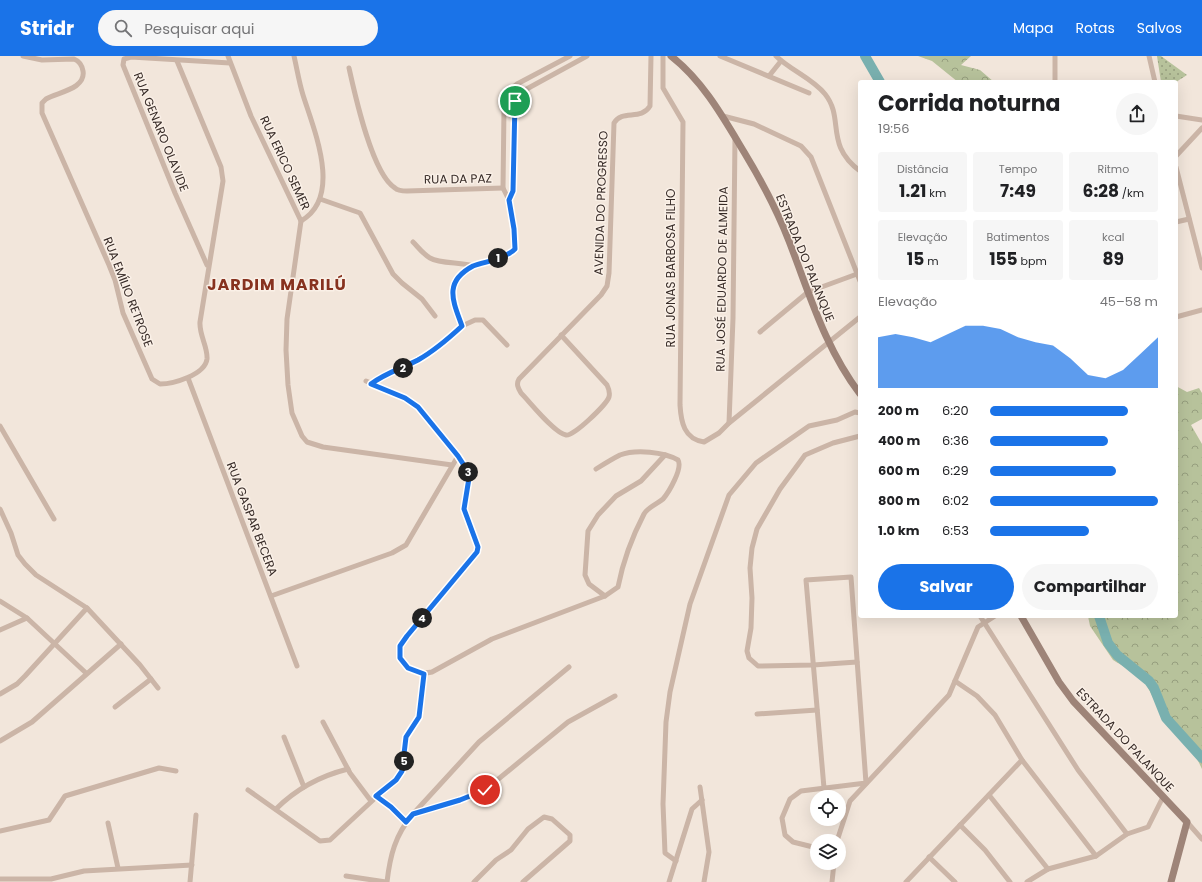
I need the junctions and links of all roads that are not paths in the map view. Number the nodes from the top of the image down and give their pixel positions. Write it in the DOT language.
graph roads {
  1 [pos="23,56"];
  2 [pos="228,56"];
  3 [pos="294,56"];
  4 [pos="570,56"];
  5 [pos="587,56"];
  6 [pos="651,56"];
  7 [pos="663,56"];
  8 [pos="671,56"];
  9 [pos="720,56"];
  10 [pos="776,56"];
  11 [pos="1054,56"];
  12 [pos="1149,56"];
  13 [pos="32,58"];
  14 [pos="177,61"];
  15 [pos="781,61"];
  16 [pos="230,63"];
  17 [pos="349,68"];
  18 [pos="768,76"];
  19 [pos="1055,80"];
  20 [pos="1155,80"];
  21 [pos="809,92"];
  22 [pos="723,116"];
  23 [pos="1178,116"];
  24 [pos="1202,120"];
  25 [pos="1202,128"];
  26 [pos="735,136"];
  27 [pos="1178,154"];
  28 [pos="858,169"];
  29 [pos="1178,175"];
  30 [pos="503,188"];
  31 [pos="320,199"];
  32 [pos="509,200"];
  33 [pos="1189,219"];
  34 [pos="301,221"];
  35 [pos="1178,222"];
  36 [pos="413,242"];
  37 [pos="208,266"];
  38 [pos="474,266"];
  39 [pos="1202,268"];
  40 [pos="857,274"];
  41 [pos="808,292"];
  42 [pos="1202,310"];
  43 [pos="435,316"];
  44 [pos="1178,316"];
  45 [pos="858,319"];
  46 [pos="462,326"];
  47 [pos="760,332"];
  48 [pos="561,336"];
  49 [pos="829,343"];
  50 [pos="507,345"];
  51 [pos="188,378"];
  52 [pos="858,391"];
  53 [pos="858,413"];
  54 [pos="729,423"];
  55 [pos="0,426"];
  56 [pos="858,437"];
  57 [pos="665,455"];
  58 [pos="458,456"];
  59 [pos="452,464"];
  60 [pos="596,469"];
  61 [pos="0,509"];
  62 [pos="54,520"];
  63 [pos="271,596"];
  64 [pos="605,596"];
  65 [pos="0,601"];
  66 [pos="87,608"];
  67 [pos="27,618"];
  68 [pos="981,618"];
  69 [pos="993,618"];
  70 [pos="1022,618"];
  71 [pos="984,624"];
  72 [pos="0,630"];
  73 [pos="54,642"];
  74 [pos="121,644"];
  75 [pos="857,662"];
  76 [pos="813,665"];
  77 [pos="297,666"];
  78 [pos="569,667"];
  79 [pos="86,673"];
  80 [pos="424,674"];
  81 [pos="151,679"];
  82 [pos="955,681"];
  83 [pos="158,688"];
  84 [pos="0,694"];
  85 [pos="615,696"];
  86 [pos="115,707"];
  87 [pos="817,710"];
  88 [pos="757,714"];
  89 [pos="323,722"];
  90 [pos="284,737"];
  91 [pos="0,741"];
  92 [pos="1022,760"];
  93 [pos="348,769"];
  94 [pos="176,771"];
  95 [pos="866,783"];
  96 [pos="304,787"];
  97 [pos="700,787"];
  98 [pos="824,788"];
  99 [pos="248,790"];
  100 [pos="989,795"];
  101 [pos="376,796"];
  102 [pos="1163,797"];
  103 [pos="702,800"];
  104 [pos="371,801"];
  105 [pos="276,810"];
  106 [pos="413,814"];
  107 [pos="196,816"];
  108 [pos="406,822"];
  109 [pos="1187,822"];
  110 [pos="108,823"];
  111 [pos="960,825"];
  112 [pos="0,831"];
  113 [pos="839,834"];
  114 [pos="1127,834"];
  115 [pos="1202,839"];
  116 [pos="810,846"];
  117 [pos="1096,856"];
  118 [pos="929,857"];
  119 [pos="676,861"];
  120 [pos="192,865"];
  121 [pos="118,868"];
  122 [pos="1048,869"];
  123 [pos="833,870"];
  124 [pos="346,876"];
  125 [pos="0,879"];
  126 [pos="190,882"];
  127 [pos="386,882"];
  128 [pos="474,882"];
  129 [pos="523,882"];
  130 [pos="669,882"];
  131 [pos="704,882"];
  132 [pos="832,882"];
  133 [pos="906,882"];
  134 [pos="955,882"];
  135 [pos="1010,882"];
  136 [pos="1026,882"];
  137 [pos="1171,882"];
  1 -- 13 [label="street, RUA EMÍLIO RETROSE"];
  2 -- 16 [label="street, RUA ERICO SEMER"];
  3 -- 31 [label="street"];
  4 -- 30 [label="street"];
  5 -- 32 [label="street"];
  6 -- 48 [label="street, AVENIDA DO PROGRESSO"];
  7 -- 54 [label="street, RUA JONAS BARBOSA FILHO"];
  8 -- 22 [label="street, ESTRADA DO PALANQUE"];
  9 -- 18 [label="street"];
  10 -- 15 [label="street"];
  11 -- 19 [label="street"];
  12 -- 20 [label="street"];
  13 -- 51 [label="street, RUA EMÍLIO RETROSE"];
  14 -- 16 [label="street, RUA GENARO OLAVIDE"];
  14 -- 37 [label="street, RUA EMÍLIO RETROSE"];
  14 -- 37 [label="street, RUA GENARO OLAVIDE"];
  15 -- 18 [label="street"];
  15 -- 28 [label="street"];
  16 -- 34 [label="street, RUA ERICO SEMER"];
  17 -- 30 [label="street, RUA DA PAZ"];
  18 -- 21 [label="street"];
  22 -- 26 [label="street, ESTRADA DO PALANQUE"];
  22 -- 40 [label="street"];
  23 -- 24 [label="street"];
  25 -- 27 [label="street"];
  26 -- 41 [label="street, ESTRADA DO PALANQUE"];
  26 -- 54 [label="street, RUA JOSÉ EDUARDO DE ALMEIDA"];
  29 -- 33 [label="street"];
  30 -- 32 [label="street"];
  31 -- 34 [label="street"];
  31 -- 43 [label="street"];
  32 -- 38 [label="street"];
  33 -- 35 [label="street"];
  33 -- 39 [label="street"];
  34 -- 59 [label="street, RUA ERICO SEMER"];
  36 -- 38 [label="street"];
  37 -- 51 [label="street, RUA EMÍLIO RETROSE"];
  38 -- 46 [label="street"];
  40 -- 41 [label="street"];
  41 -- 47 [label="street"];
  41 -- 49 [label="street, ESTRADA DO PALANQUE"];
  42 -- 44 [label="street"];
  45 -- 49 [label="street, RUA JONAS BARBOSA FILHO"];
  46 -- 50 [label="street"];
  46 -- 58 [label="street"];
  48 -- 48 [label="street, AVENIDA DO PROGRESSO"];
  49 -- 52 [label="street, ESTRADA DO PALANQUE"];
  49 -- 54 [label="street, RUA JONAS BARBOSA FILHO"];
  51 -- 63 [label="street, RUA GASPAR BECERA"];
  53 -- 119 [label="street"];
  55 -- 62 [label="street"];
  56 -- 76 [label="street"];
  57 -- 60 [label="street"];
  57 -- 64 [label="street"];
  57 -- 64 [label="street"];
  58 -- 59 [label="street"];
  58 -- 80 [label="street"];
  59 -- 63 [label="street"];
  61 -- 66 [label="street"];
  63 -- 77 [label="street, RUA GASPAR BECERA"];
  64 -- 80 [label="street"];
  65 -- 67 [label="street"];
  66 -- 73 [label="street"];
  66 -- 74 [label="street"];
  67 -- 72 [label="street"];
  67 -- 73 [label="street"];
  68 -- 71 [label="street"];
  69 -- 71 [label="street"];
  70 -- 102 [label="street, ESTRADA DO PALANQUE"];
  71 -- 82 [label="street"];
  71 -- 114 [label="street"];
  73 -- 79 [label="street"];
  73 -- 84 [label="street"];
  74 -- 79 [label="street"];
  74 -- 81 [label="street"];
  75 -- 76 [label="street"];
  75 -- 76 [label="street"];
  75 -- 95 [label="street"];
  76 -- 87 [label="street"];
  78 -- 106 [label="street"];
  79 -- 91 [label="street"];
  80 -- 101 [label="street"];
  81 -- 83 [label="street"];
  81 -- 86 [label="street"];
  82 -- 92 [label="street"];
  82 -- 95 [label="street"];
  85 -- 106 [label="street"];
  87 -- 88 [label="street"];
  87 -- 98 [label="street"];
  89 -- 93 [label="street"];
  90 -- 96 [label="street"];
  92 -- 100 [label="street"];
  92 -- 117 [label="street"];
  93 -- 96 [label="street"];
  93 -- 104 [label="street"];
  94 -- 112 [label="street"];
  95 -- 98 [label="street"];
  95 -- 113 [label="street"];
  96 -- 105 [label="street"];
  97 -- 103 [label="street"];
  98 -- 116 [label="street"];
  99 -- 105 [label="street"];
  100 -- 111 [label="street"];
  100 -- 122 [label="street"];
  101 -- 104 [label="street"];
  101 -- 108 [label="street"];
  102 -- 109 [label="street, ESTRADA DO PALANQUE"];
  102 -- 114 [label="street"];
  103 -- 119 [label="street"];
  103 -- 131 [label="street"];
  104 -- 105 [label="street"];
  106 -- 108 [label="street"];
  107 -- 120 [label="street"];
  108 -- 127 [label="street"];
  109 -- 115 [label="street"];
  109 -- 137 [label="street"];
  110 -- 121 [label="street"];
  111 -- 118 [label="street"];
  111 -- 135 [label="street"];
  114 -- 117 [label="street"];
  117 -- 122 [label="street"];
  118 -- 133 [label="street"];
  118 -- 134 [label="street"];
  119 -- 130 [label="street"];
  120 -- 121 [label="street"];
  120 -- 126 [label="street"];
  121 -- 125 [label="street"];
  122 -- 136 [label="street"];
  123 -- 132 [label="street"];
  124 -- 127 [label="street"];
  128 -- 129 [label="street"];
}
